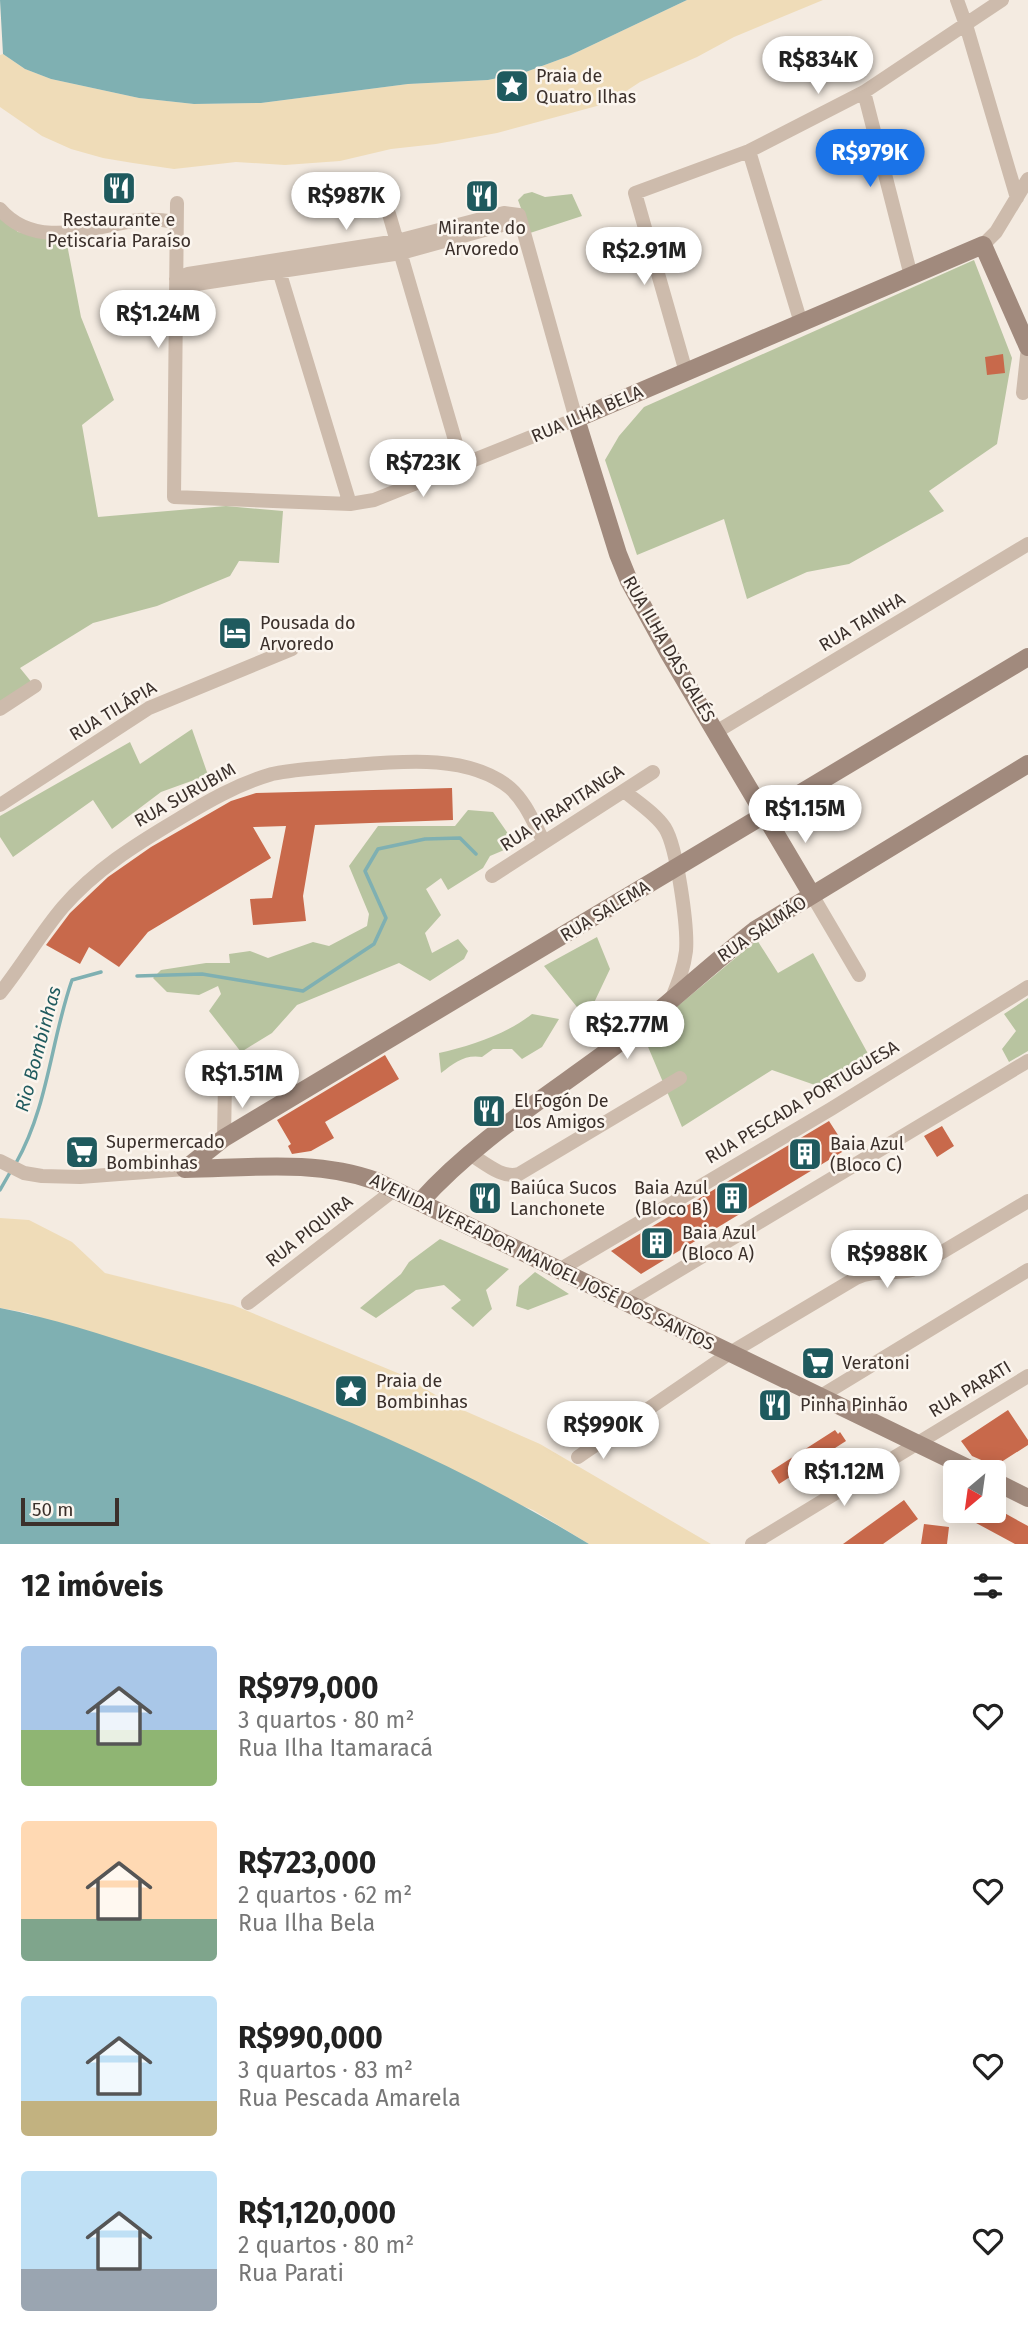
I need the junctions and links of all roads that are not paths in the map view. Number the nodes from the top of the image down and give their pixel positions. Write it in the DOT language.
graph roads {
  1 [pos="957,0"];
  2 [pos="1002,0"];
  3 [pos="966,25"];
  4 [pos="863,92"];
  5 [pos="750,151"];
  6 [pos="1028,179"];
  7 [pos="1017,198"];
  8 [pos="177,202"];
  9 [pos="0,209"];
  10 [pos="389,215"];
  11 [pos="176,222"];
  12 [pos="983,245"];
  13 [pos="399,247"];
  14 [pos="278,266"];
  15 [pos="911,276"];
  16 [pos="176,279"];
  17 [pos="801,323"];
  18 [pos="1028,347"];
  19 [pos="686,372"];
  20 [pos="1023,393"];
  21 [pos="576,419"];
  22 [pos="463,464"];
  23 [pos="350,504"];
  24 [pos="1028,544"];
  25 [pos="292,649"];
  26 [pos="1028,657"];
  27 [pos="35,687"];
  28 [pos="0,709"];
  29 [pos="716,732"];
  30 [pos="1028,764"];
  31 [pos="653,772"];
  32 [pos="624,791"];
  33 [pos="2,798"];
  34 [pos="765,815"];
  35 [pos="544,842"];
  36 [pos="677,868"];
  37 [pos="492,876"];
  38 [pos="812,895"];
  39 [pos="859,975"];
  40 [pos="1028,987"];
  41 [pos="0,993"];
  42 [pos="672,998"];
  43 [pos="1028,1061"];
  44 [pos="680,1078"];
  45 [pos="225,1082"];
  46 [pos="224,1138"];
  47 [pos="470,1154"];
  48 [pos="3,1163"];
  49 [pos="185,1169"];
  50 [pos="394,1190"];
  51 [pos="1028,1201"];
  52 [pos="420,1202"];
  53 [pos="559,1270"];
  54 [pos="1028,1270"];
  55 [pos="626,1302"];
  56 [pos="248,1303"];
  57 [pos="730,1353"];
  58 [pos="1028,1376"];
  59 [pos="821,1396"];
  60 [pos="918,1443"];
  61 [pos="579,1457"];
  62 [pos="952,1460"];
  63 [pos="1006,1487"];
  64 [pos="1028,1498"];
  65 [pos="751,1544"];
  1 -- 3 [label="street"];
  2 -- 3 [label="street"];
  3 -- 4 [label="street"];
  3 -- 7 [label="street"];
  4 -- 5 [label="street"];
  4 -- 15 [label="street"];
  5 -- 17 [label="street"];
  5 -- 19 [label="street"];
  6 -- 7 [label="street"];
  7 -- 12 [label="street"];
  8 -- 11 [label="street"];
  9 -- 11 [label="street"];
  10 -- 13 [label="street"];
  11 -- 16 [label="street"];
  12 -- 15 [label="main road, RUA ILHA BELA"];
  12 -- 18 [label="main road"];
  13 -- 14 [label="street"];
  13 -- 21 [label="street, RUA ILHA DAS GALÉS"];
  13 -- 22 [label="street"];
  14 -- 16 [label="street"];
  14 -- 23 [label="street"];
  15 -- 17 [label="main road, RUA ILHA BELA"];
  16 -- 23 [label="street, RUA ILHA BELA"];
  17 -- 19 [label="main road, RUA ILHA BELA"];
  18 -- 20 [label="street"];
  19 -- 21 [label="main road, RUA ILHA BELA"];
  21 -- 22 [label="street, RUA ILHA BELA"];
  21 -- 29 [label="main road, RUA ILHA DAS GALÉS"];
  22 -- 23 [label="street, RUA ILHA BELA"];
  24 -- 29 [label="street, RUA TAINHA"];
  25 -- 33 [label="street, RUA TILÁPIA"];
  26 -- 34 [label="main road, RUA SALEMA"];
  27 -- 28 [label="street"];
  29 -- 34 [label="main road, RUA ILHA DAS GALÉS"];
  30 -- 38 [label="main road, RUA SALMÃO"];
  31 -- 32 [label="street, RUA PIRAPITANGA"];
  32 -- 35 [label="street, RUA PIRAPITANGA"];
  32 -- 36 [label="street"];
  34 -- 36 [label="main road, RUA SALEMA"];
  34 -- 38 [label="main road, RUA ILHA DAS GALÉS"];
  35 -- 37 [label="street, RUA PIRAPITANGA"];
  35 -- 41 [label="street, RUA SURUBIM"];
  36 -- 42 [label="street"];
  36 -- 46 [label="main road, RUA SALEMA"];
  38 -- 39 [label="street, RUA ILHA DAS GALÉS"];
  38 -- 42 [label="main road, RUA SALMÃO"];
  40 -- 53 [label="street, RUA PESCADA PORTUGUESA"];
  42 -- 47 [label="main road, RUA SALMÃO"];
  43 -- 55 [label="street"];
  44 -- 47 [label="street"];
  45 -- 46 [label="street"];
  46 -- 49 [label="main road, RUA SALEMA"];
  47 -- 52 [label="main road, RUA SALMÃO"];
  48 -- 49 [label="street, AVENIDA VEREADOR MANOEL JOSÉ DOS SANTOS"];
  49 -- 50 [label="main road, AVENIDA VEREADOR MANOEL JOSÉ DOS SANTOS"];
  50 -- 52 [label="main road, AVENIDA VEREADOR MANOEL JOSÉ DOS SANTOS"];
  50 -- 56 [label="street, RUA PIQUIRA"];
  51 -- 57 [label="street"];
  52 -- 53 [label="main road, AVENIDA VEREADOR MANOEL JOSÉ DOS SANTOS"];
  53 -- 55 [label="main road, AVENIDA VEREADOR MANOEL JOSÉ DOS SANTOS"];
  54 -- 59 [label="street"];
  55 -- 57 [label="main road, AVENIDA VEREADOR MANOEL JOSÉ DOS SANTOS"];
  57 -- 59 [label="main road, AVENIDA VEREADOR MANOEL JOSÉ DOS SANTOS"];
  57 -- 61 [label="street"];
  58 -- 60 [label="street, RUA PARATI"];
  59 -- 60 [label="main road, AVENIDA VEREADOR MANOEL JOSÉ DOS SANTOS"];
  60 -- 62 [label="main road, AVENIDA VEREADOR MANOEL JOSÉ DOS SANTOS"];
  60 -- 65 [label="street, RUA PARATI"];
  63 -- 64 [label="main road"];
}
